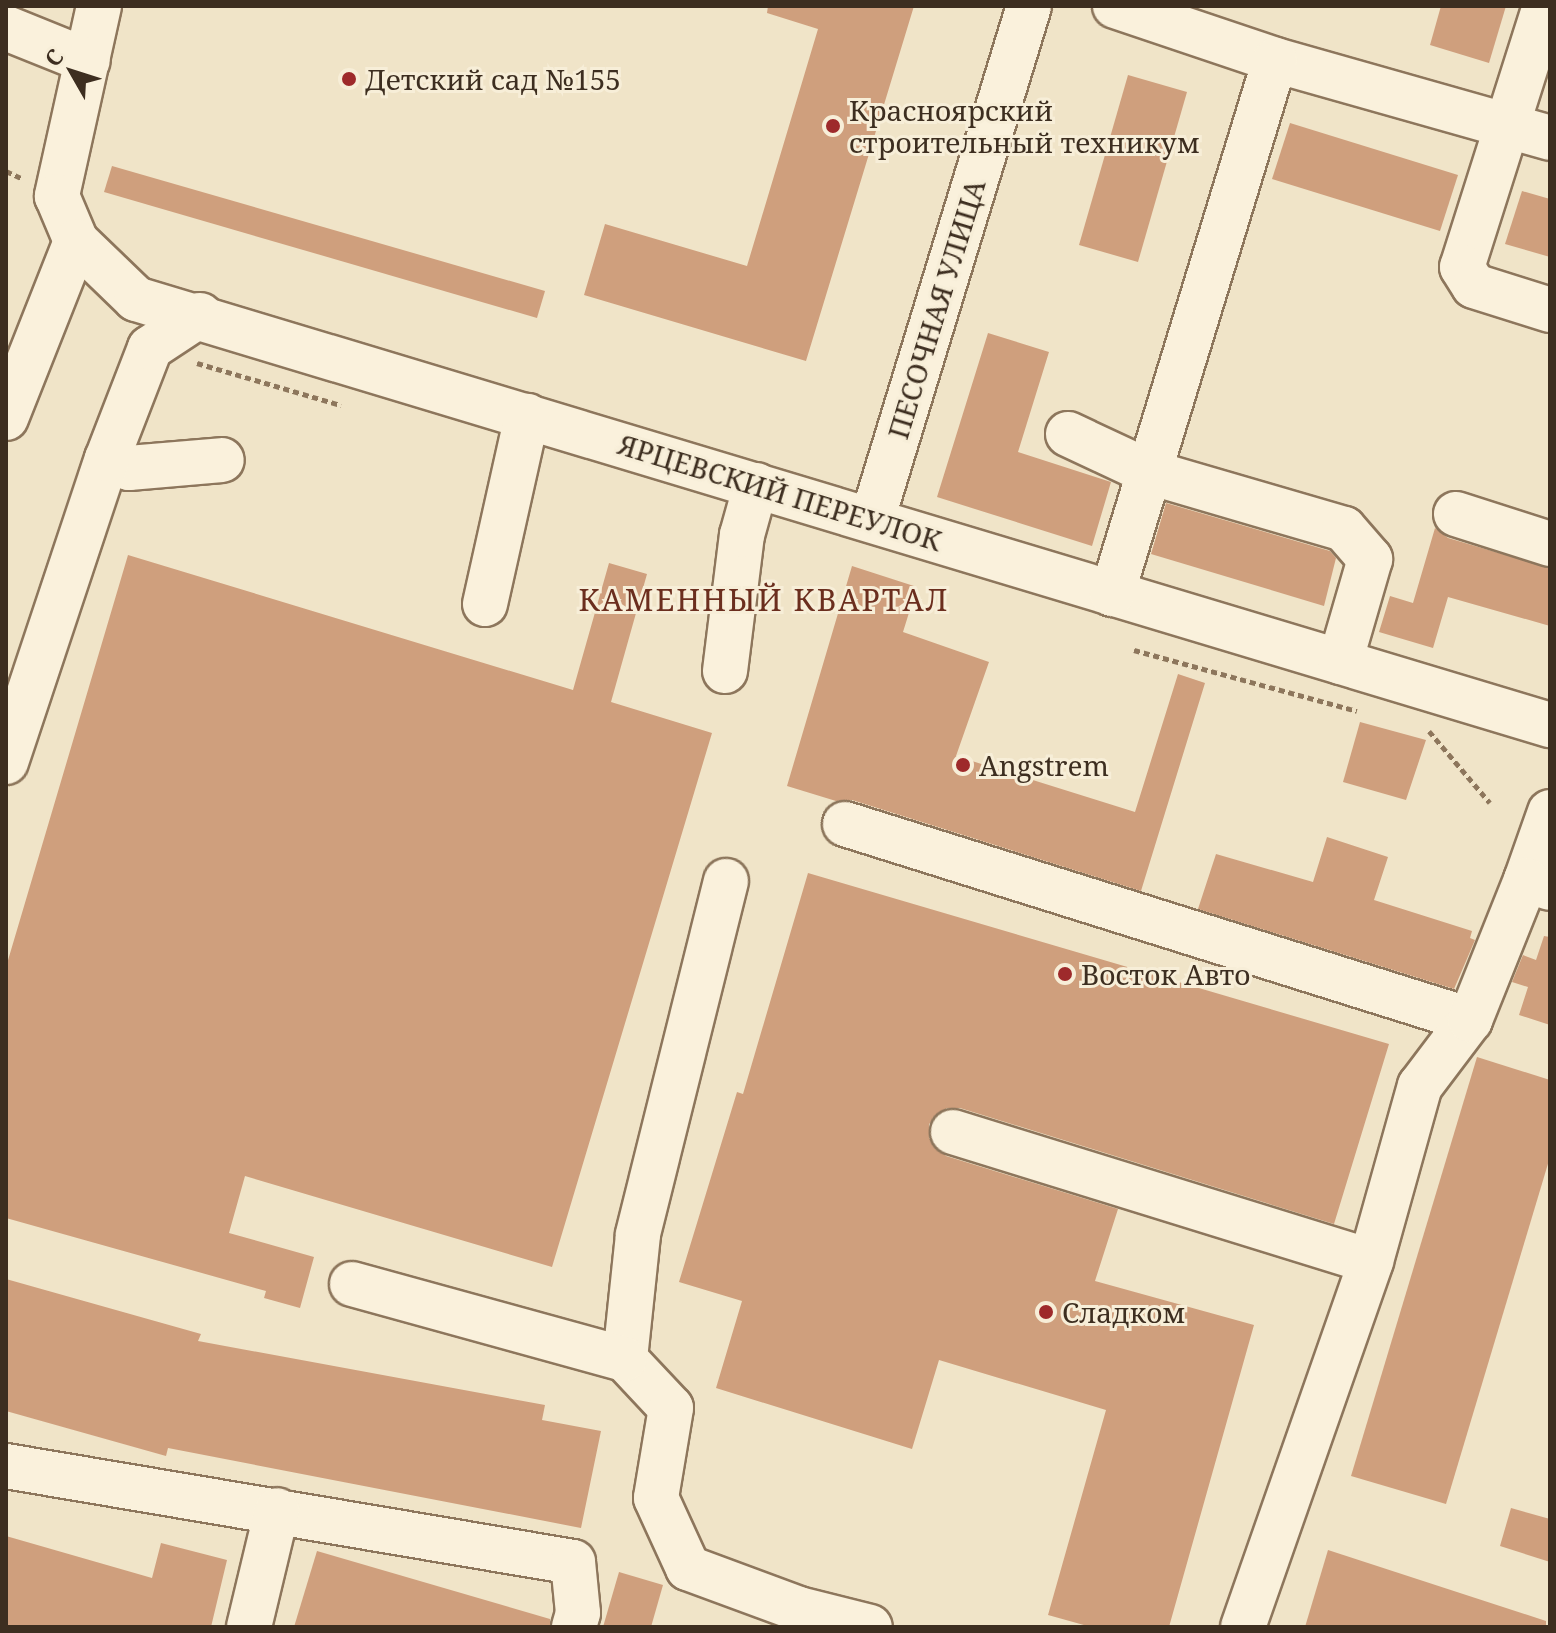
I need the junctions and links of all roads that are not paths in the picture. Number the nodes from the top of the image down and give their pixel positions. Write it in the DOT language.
graph roads {
  1 [pos="99,6"];
  2 [pos="1029,6"];
  3 [pos="1115,6"];
  4 [pos="1545,6"];
  5 [pos="6,28"];
  6 [pos="1275,60"];
  7 [pos="88,61"];
  8 [pos="1508,126"];
  9 [pos="1550,138"];
  10 [pos="76,241"];
  11 [pos="1550,310"];
  12 [pos="200,315"];
  13 [pos="527,416"];
  14 [pos="6,418"];
  15 [pos="1068,434"];
  16 [pos="107,459"];
  17 [pos="222,460"];
  18 [pos="1149,472"];
  19 [pos="756,485"];
  20 [pos="1456,514"];
  21 [pos="872,520"];
  22 [pos="1550,544"];
  23 [pos="1112,594"];
  24 [pos="485,604"];
  25 [pos="1340,662"];
  26 [pos="725,671"];
  27 [pos="1550,725"];
  28 [pos="6,762"];
  29 [pos="1550,812"];
  30 [pos="845,824"];
  31 [pos="726,881"];
  32 [pos="1538,884"];
  33 [pos="1470,1020"];
  34 [pos="953,1132"];
  35 [pos="1371,1261"];
  36 [pos="352,1284"];
  37 [pos="625,1359"];
  38 [pos="6,1466"];
  39 [pos="277,1510"];
  40 [pos="797,1618"];
  41 [pos="249,1627"];
  42 [pos="574,1627"];
  43 [pos="870,1627"];
  44 [pos="1243,1627"];
  1 -- 7 [label="street"];
  2 -- 21 [label="street, ПЕСОЧНАЯ УЛИЦА"];
  3 -- 6 [label="street"];
  4 -- 8 [label="street"];
  5 -- 7 [label="street"];
  6 -- 8 [label="street"];
  6 -- 18 [label="street"];
  7 -- 10 [label="street, ЯРЦЕВСКИЙ ПЕРЕУЛОК"];
  8 -- 9 [label="street"];
  8 -- 11 [label="street"];
  10 -- 12 [label="street, ЯРЦЕВСКИЙ ПЕРЕУЛОК"];
  10 -- 14 [label="street"];
  12 -- 13 [label="street, ЯРЦЕВСКИЙ ПЕРЕУЛОК"];
  12 -- 16 [label="street"];
  13 -- 19 [label="street, ЯРЦЕВСКИЙ ПЕРЕУЛОК"];
  13 -- 24 [label="street"];
  15 -- 18 [label="street"];
  16 -- 17 [label="street"];
  16 -- 28 [label="street"];
  18 -- 23 [label="street"];
  18 -- 25 [label="street"];
  19 -- 21 [label="street, ЯРЦЕВСКИЙ ПЕРЕУЛОК"];
  19 -- 26 [label="street"];
  20 -- 22 [label="street"];
  21 -- 23 [label="street, ЯРЦЕВСКИЙ ПЕРЕУЛОК"];
  23 -- 25 [label="street, ЯРЦЕВСКИЙ ПЕРЕУЛОК"];
  25 -- 27 [label="street, ЯРЦЕВСКИЙ ПЕРЕУЛОК"];
  29 -- 32 [label="street"];
  30 -- 33 [label="street"];
  31 -- 37 [label="street"];
  32 -- 33 [label="street"];
  33 -- 35 [label="street"];
  34 -- 35 [label="street"];
  35 -- 44 [label="street"];
  36 -- 37 [label="street"];
  37 -- 40 [label="street"];
  38 -- 39 [label="street"];
  39 -- 41 [label="street"];
  39 -- 42 [label="street"];
  40 -- 43 [label="street"];
}
